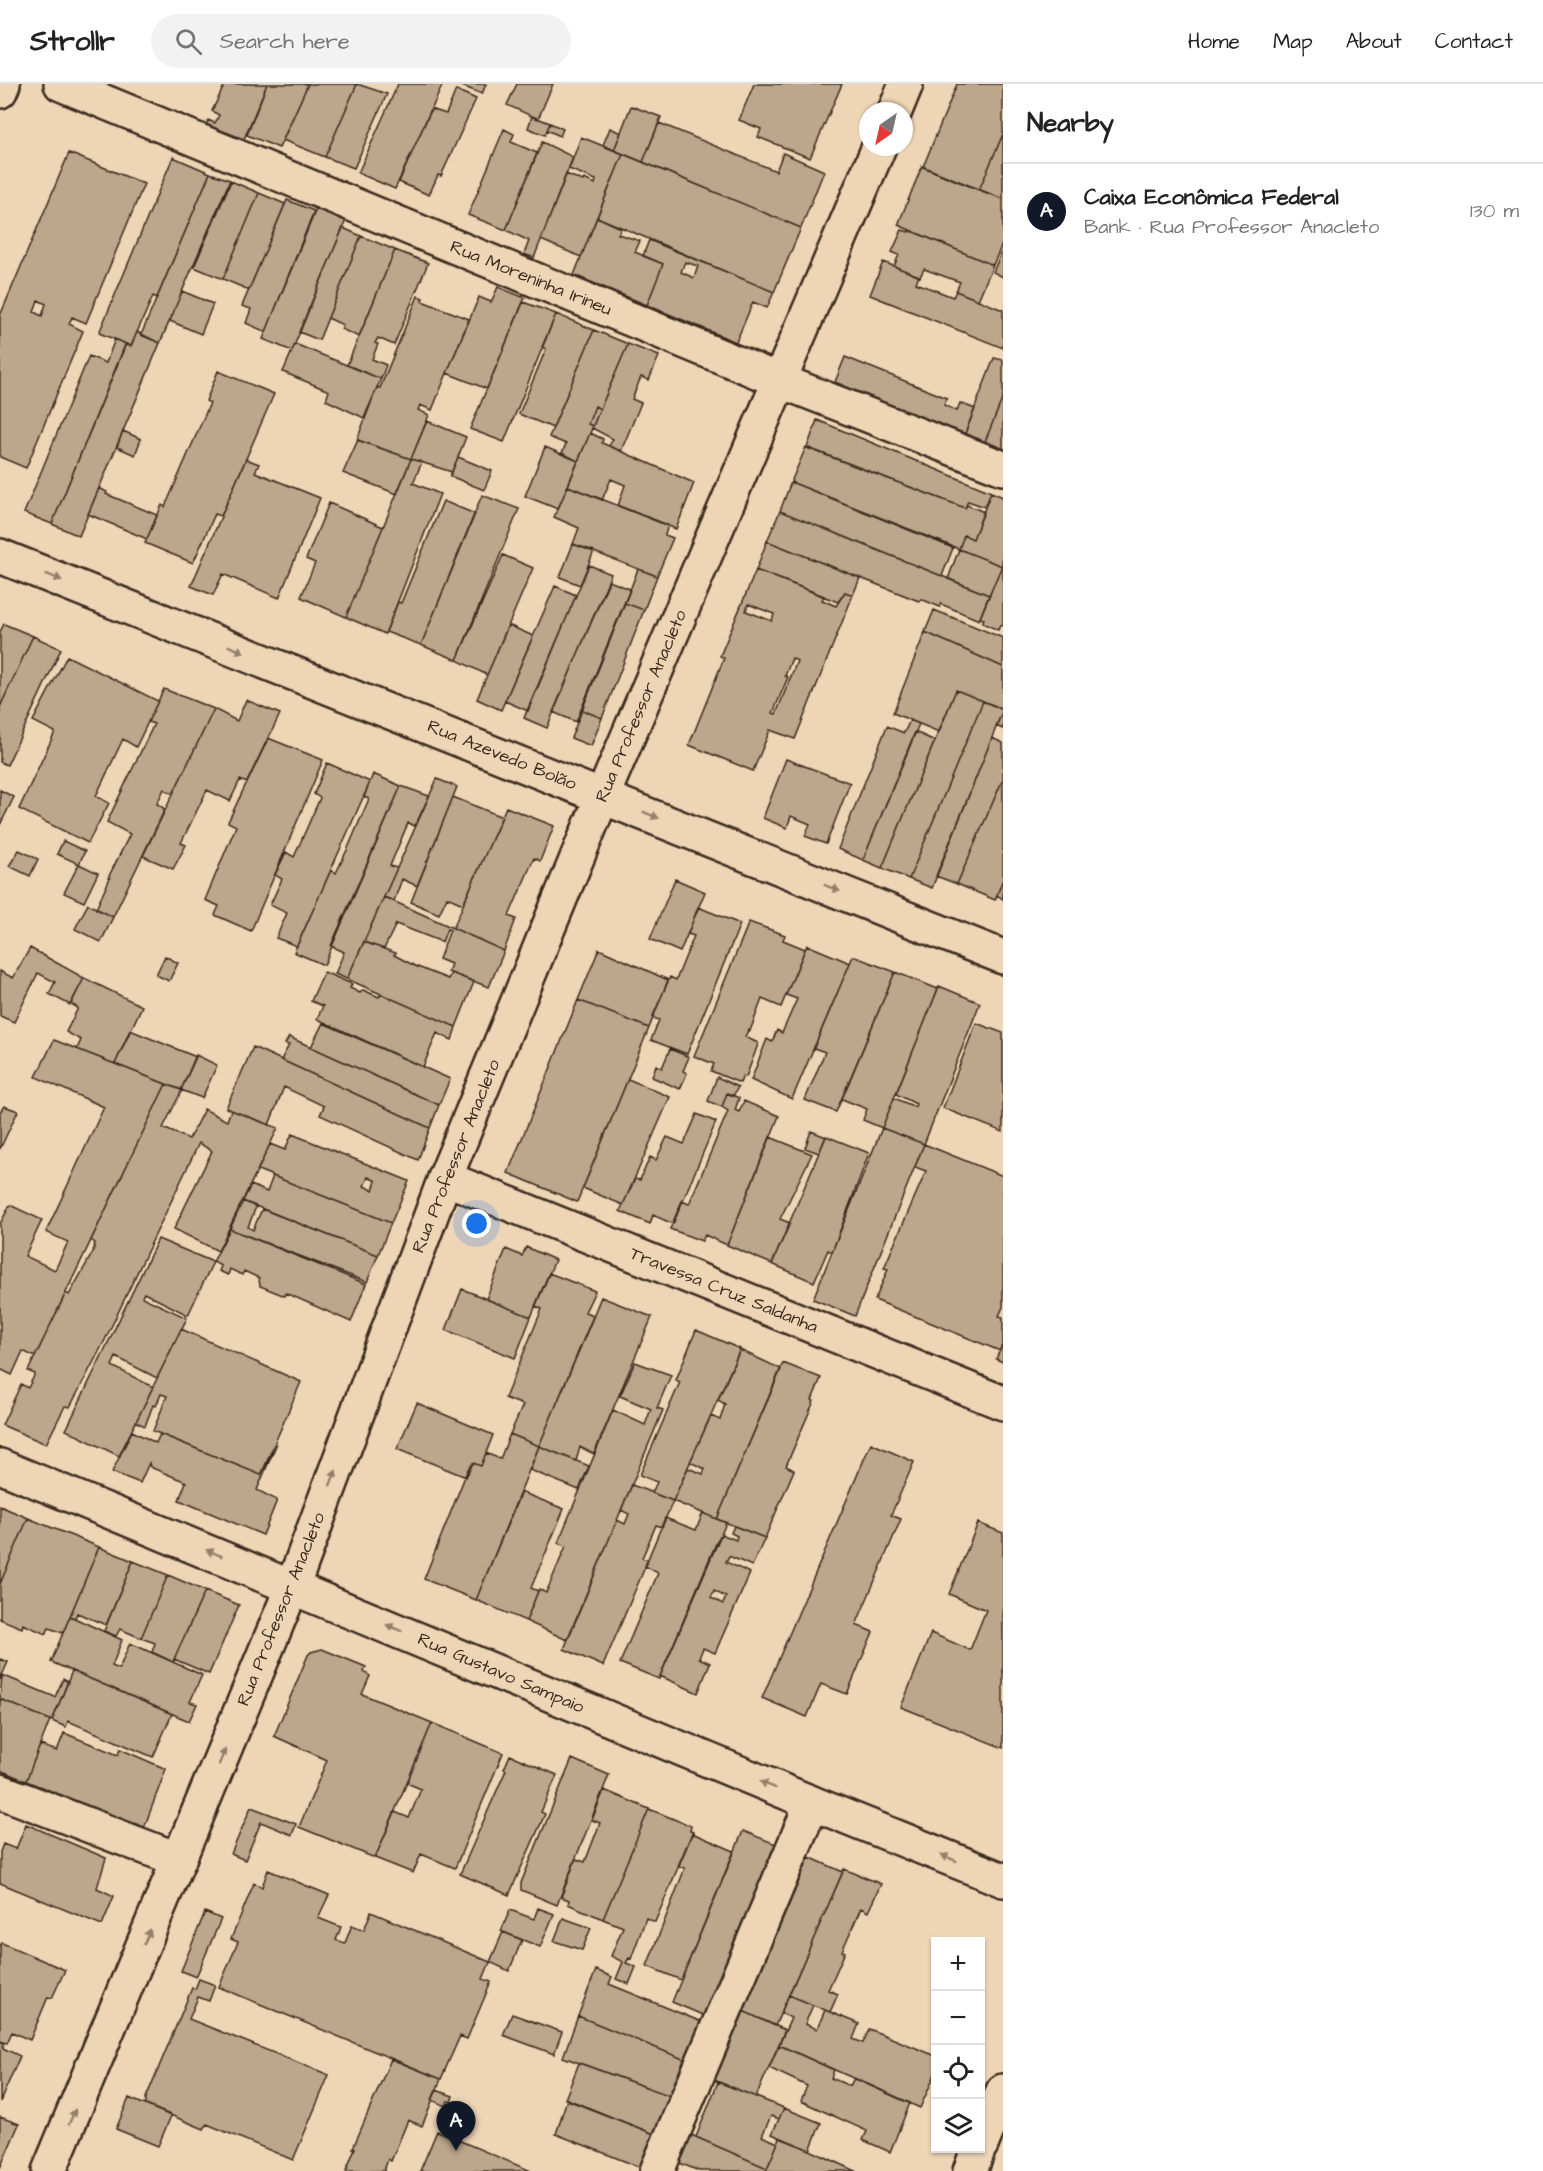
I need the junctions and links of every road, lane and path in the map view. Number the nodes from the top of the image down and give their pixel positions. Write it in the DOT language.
graph roads {
  1 [pos="3,84"];
  2 [pos="61,84"];
  3 [pos="906,84"];
  4 [pos="0,91"];
  5 [pos="899,102"];
  6 [pos="875,156"];
  7 [pos="778,380"];
  8 [pos="1003,468"];
  9 [pos="0,556"];
  10 [pos="603,795"];
  11 [pos="1003,957"];
  12 [pos="445,1178"];
  13 [pos="1003,1403"];
  14 [pos="0,1466"];
  15 [pos="292,1586"];
  16 [pos="0,1791"];
  17 [pos="812,1803"];
  18 [pos="179,1860"];
  19 [pos="1003,1880"];
  20 [pos="1003,2091"];
  21 [pos="985,2135"];
  22 [pos="978,2153"];
  23 [pos="49,2171"];
  24 [pos="657,2171"];
  25 [pos="970,2171"];
  1 -- 4 [label="street"];
  2 -- 7 [label="street, Rua Moreninha Irineu"];
  3 -- 5 [label="street"];
  6 -- 7 [label="street, Rua Professor Anacleto"];
  7 -- 8 [label="street, Rua Moreninha Irineu"];
  7 -- 10 [label="street, Rua Professor Anacleto"];
  9 -- 10 [label="street, Rua Azevedo Bolão, one-way"];
  10 -- 11 [label="street, Rua Azevedo Bolão, one-way"];
  10 -- 12 [label="street, Rua Professor Anacleto"];
  12 -- 13 [label="street, Travessa Cruz Saldanha"];
  15 -- 12 [label="street, Rua Professor Anacleto, one-way"];
  15 -- 14 [label="street, Rua Gustavo Sampaio, one-way"];
  17 -- 15 [label="street, Rua Gustavo Sampaio, one-way"];
  18 -- 15 [label="street, Rua Professor Anacleto, one-way"];
  16 -- 18 [label="street"];
  19 -- 17 [label="street, Rua Gustavo Sampaio, one-way"];
  17 -- 24 [label="street"];
  23 -- 18 [label="street, Rua Professor Anacleto, one-way"];
  20 -- 21 [label="street"];
  22 -- 25 [label="street"];
}
